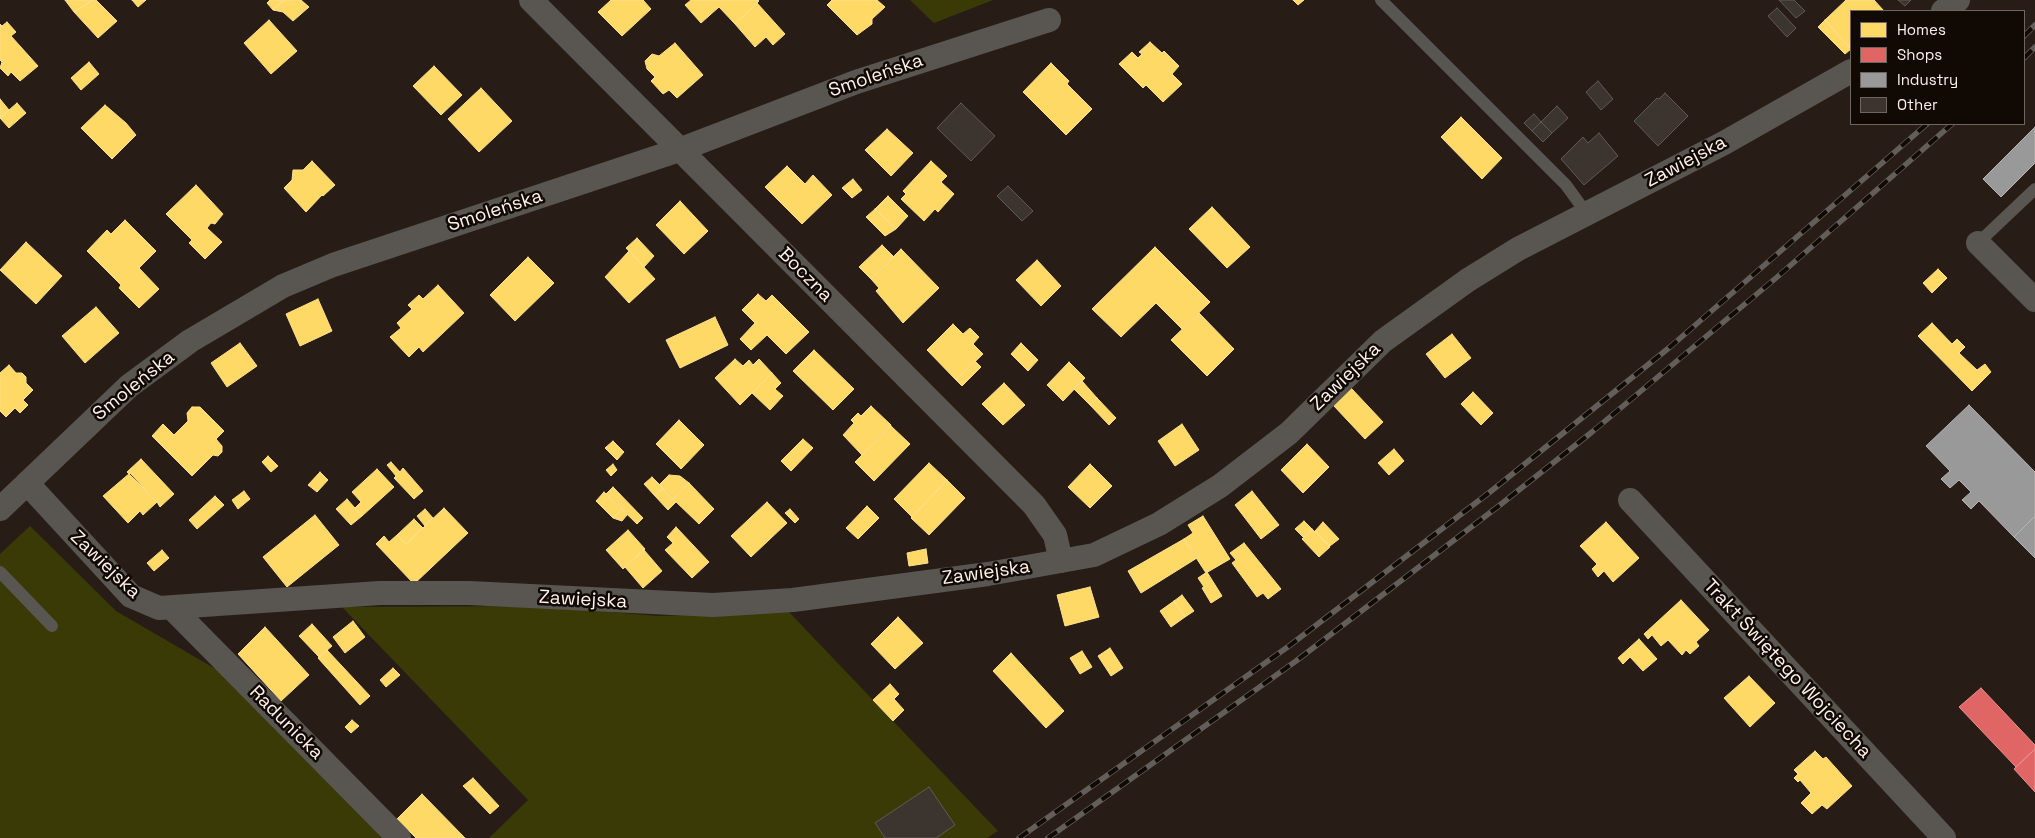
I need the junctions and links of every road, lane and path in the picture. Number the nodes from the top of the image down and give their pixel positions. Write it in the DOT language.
graph roads {
  1 [pos="531,0"];
  2 [pos="1381,0"];
  3 [pos="1958,0"];
  4 [pos="1944,10"];
  5 [pos="1050,20"];
  6 [pos="1850,72"];
  7 [pos="679,150"];
  8 [pos="2035,189"];
  9 [pos="1587,214"];
  10 [pos="1978,243"];
  11 [pos="2035,300"];
  12 [pos="27,483"];
  13 [pos="1630,500"];
  14 [pos="0,509"];
  15 [pos="1061,561"];
  16 [pos="0,572"];
  17 [pos="172,608"];
  18 [pos="52,626"];
  19 [pos="399,838"];
  20 [pos="1944,838"];
  1 -- 7 [label="street, Boczna"];
  2 -- 9 [label="lane"];
  3 -- 4 [label="street"];
  5 -- 7 [label="street, Smoleńska"];
  6 -- 9 [label="street, Zawiejska"];
  7 -- 12 [label="street, Smoleńska"];
  7 -- 15 [label="street, Boczna"];
  8 -- 10 [label="lane"];
  9 -- 15 [label="street, Zawiejska"];
  10 -- 11 [label="street"];
  12 -- 14 [label="street, Smoleńska"];
  12 -- 17 [label="street, Zawiejska"];
  13 -- 20 [label="street, Trakt Świętego Wojciecha"];
  15 -- 17 [label="street, Zawiejska"];
  16 -- 18 [label="lane"];
  17 -- 19 [label="street, Radunicka"];
}
